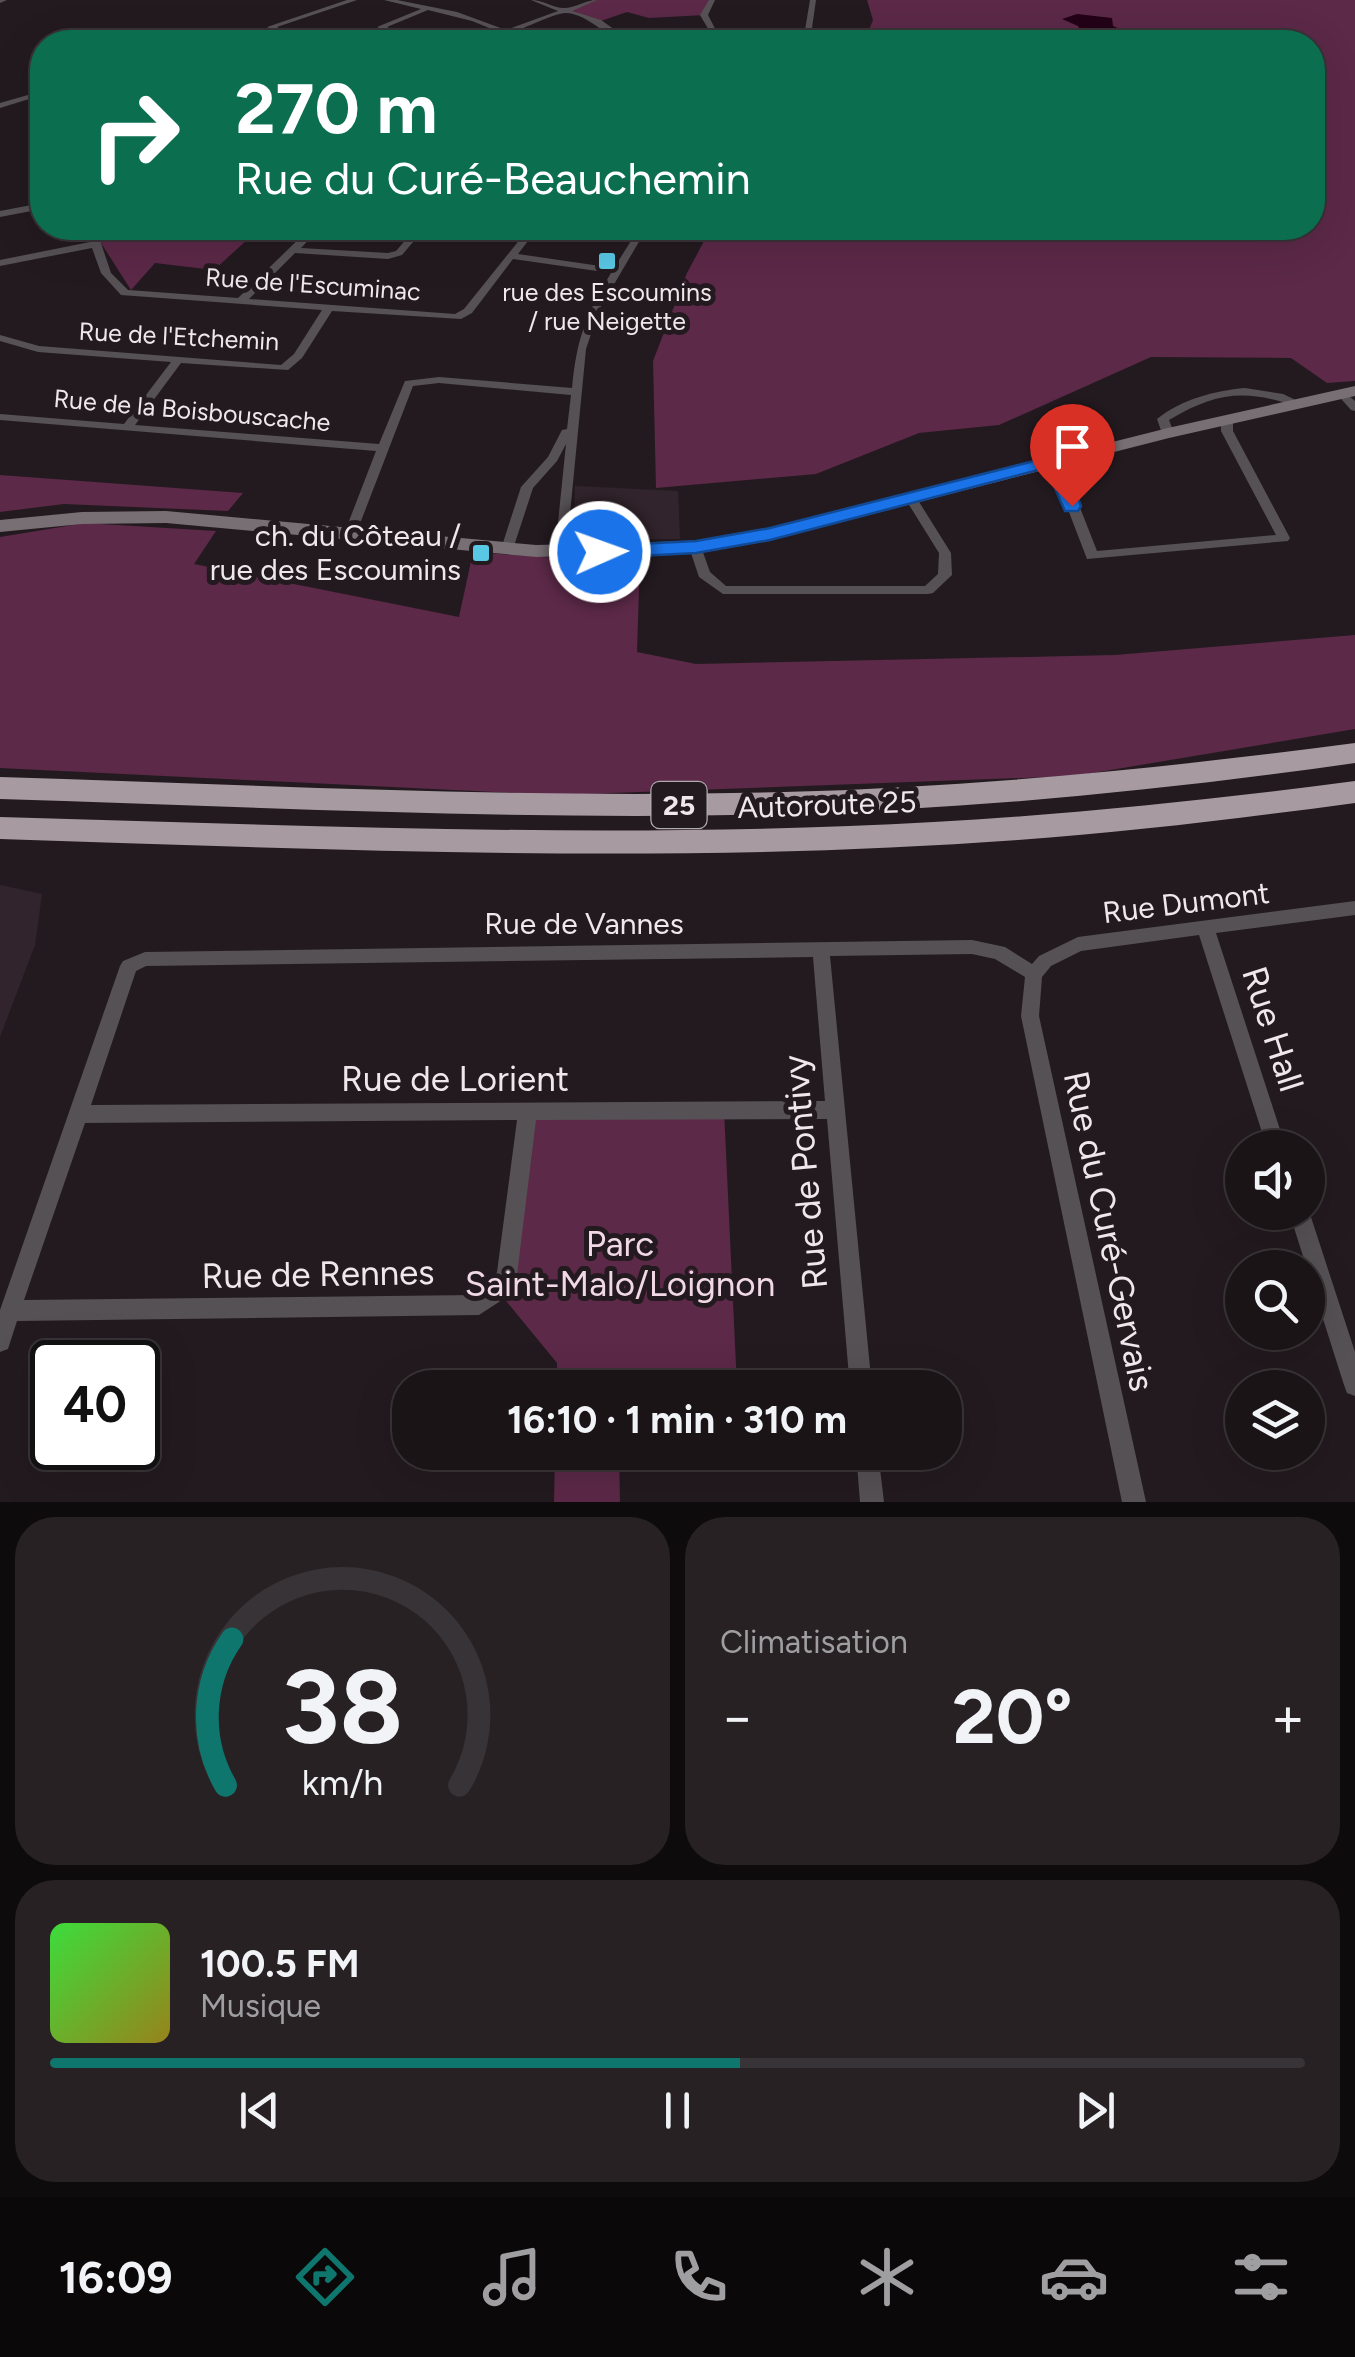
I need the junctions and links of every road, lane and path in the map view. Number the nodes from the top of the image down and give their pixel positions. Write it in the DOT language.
graph roads {
  1 [pos="354,0"];
  2 [pos="387,0"];
  3 [pos="534,0"];
  4 [pos="594,0"];
  5 [pos="712,0"];
  6 [pos="814,0"];
  7 [pos="428,9"];
  8 [pos="566,11"];
  9 [pos="276,30"];
  10 [pos="388,30"];
  11 [pos="499,30"];
  12 [pos="512,30"];
  13 [pos="617,30"];
  14 [pos="712,30"];
  15 [pos="808,30"];
  16 [pos="30,97"];
  17 [pos="0,106"];
  18 [pos="30,208"];
  19 [pos="0,214"];
  20 [pos="95,240"];
  21 [pos="302,240"];
  22 [pos="409,240"];
  23 [pos="523,240"];
  24 [pos="635,240"];
  25 [pos="96,244"];
  26 [pos="292,250"];
  27 [pos="510,256"];
  28 [pos="0,263"];
  29 [pos="616,271"];
  30 [pos="240,302"];
  31 [pos="328,309"];
  32 [pos="0,338"];
  33 [pos="178,360"];
  34 [pos="574,392"];
  35 [pos="1348,392"];
  36 [pos="1296,403"];
  37 [pos="1355,408"];
  38 [pos="0,417"];
  39 [pos="1227,419"];
  40 [pos="570,424"];
  41 [pos="126,427"];
  42 [pos="1168,433"];
  43 [pos="380,448"];
  44 [pos="1050,462"];
  45 [pos="912,500"];
  46 [pos="0,526"];
  47 [pos="350,534"];
  48 [pos="696,547"];
  49 [pos="507,549"];
  50 [pos="561,552"];
  51 [pos="1355,753"];
  52 [pos="0,788"];
  53 [pos="1355,792"];
  54 [pos="0,828"];
  55 [pos="1353,913"];
  56 [pos="1206,930"];
  57 [pos="821,950"];
  58 [pos="1034,974"];
  59 [pos="833,1110"];
  60 [pos="528,1111"];
  61 [pos="78,1114"];
  62 [pos="1271,1130"];
  63 [pos="1304,1230"];
  64 [pos="11,1311"];
  65 [pos="0,1341"];
  66 [pos="858,1370"];
  67 [pos="1355,1385"];
  68 [pos="869,1470"];
  69 [pos="872,1502"];
  70 [pos="1134,1502"];
  1 -- 9 [label="street"];
  2 -- 7 [label="street"];
  3 -- 8 [label="street"];
  4 -- 8 [label="street"];
  5 -- 14 [label="street"];
  6 -- 15 [label="street"];
  7 -- 10 [label="street"];
  7 -- 11 [label="street"];
  8 -- 12 [label="street"];
  8 -- 13 [label="street"];
  16 -- 17 [label="street"];
  18 -- 19 [label="street"];
  20 -- 25 [label="street, Rue de l'Escuminac"];
  21 -- 26 [label="street"];
  22 -- 26 [label="street"];
  23 -- 27 [label="street, Rue de l'Escuminac"];
  24 -- 29 [label="street"];
  25 -- 28 [label="street"];
  25 -- 30 [label="street, Rue de l'Escuminac"];
  26 -- 30 [label="street"];
  27 -- 29 [label="street"];
  27 -- 31 [label="street, Rue de l'Escuminac"];
  29 -- 34 [label="street"];
  30 -- 31 [label="street, Rue de l'Escuminac"];
  31 -- 33 [label="street, Rue de l'Etchemin"];
  32 -- 33 [label="street, Rue de l'Etchemin"];
  33 -- 41 [label="street"];
  34 -- 40 [label="street"];
  34 -- 43 [label="street"];
  35 -- 36 [label="street"];
  35 -- 37 [label="street"];
  36 -- 39 [label="street"];
  36 -- 42 [label="street"];
  38 -- 41 [label="street, Rue de la Boisbouscache"];
  39 -- 42 [label="street"];
  39 -- 44 [label="street"];
  40 -- 49 [label="street"];
  40 -- 50 [label="street"];
  41 -- 43 [label="street, Rue de la Boisbouscache"];
  42 -- 44 [label="street"];
  43 -- 47 [label="street"];
  44 -- 45 [label="street"];
  45 -- 48 [label="street"];
  45 -- 48 [label="street"];
  46 -- 47 [label="street"];
  47 -- 49 [label="street"];
  48 -- 50 [label="street"];
  49 -- 50 [label="street"];
  51 -- 52 [label="highway, Autoroute 25 / 25"];
  53 -- 54 [label="highway, Autoroute 25 / 25"];
  55 -- 56 [label="street, Rue Dumont"];
  56 -- 58 [label="street, Rue Dumont"];
  56 -- 62 [label="street, Rue Hall"];
  57 -- 58 [label="street, Rue de Vannes"];
  57 -- 59 [label="street, Rue de Pontivy"];
  57 -- 61 [label="street, Rue de Vannes"];
  58 -- 70 [label="street, Rue du Curé-Gervais"];
  59 -- 60 [label="street, Rue de Lorient"];
  59 -- 66 [label="street, Rue de Pontivy"];
  60 -- 61 [label="street, Rue de Lorient"];
  60 -- 64 [label="street, Rue de Rennes"];
  61 -- 64 [label="street"];
  63 -- 67 [label="street"];
  64 -- 65 [label="street"];
  68 -- 69 [label="street"];
}
